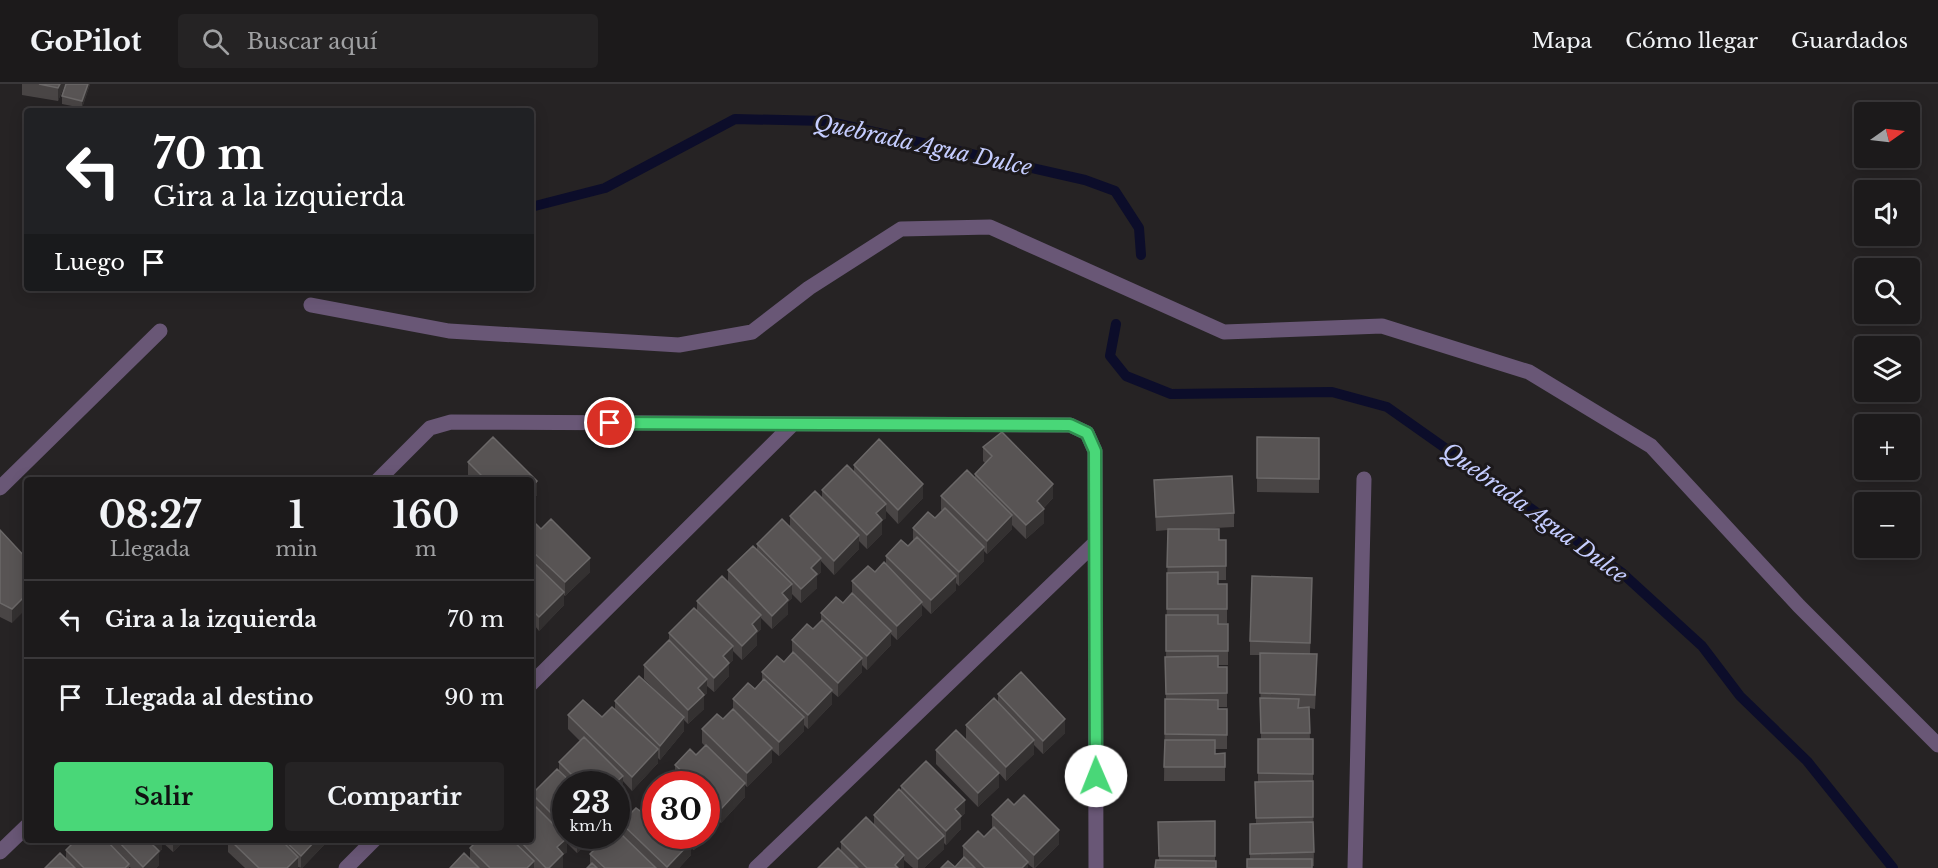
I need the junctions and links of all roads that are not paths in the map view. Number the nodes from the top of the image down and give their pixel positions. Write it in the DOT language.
graph roads {
  1 [pos="311,305"];
  2 [pos="160,331"];
  3 [pos="792,425"];
  4 [pos="381,477"];
  5 [pos="1364,479"];
  6 [pos="0,488"];
  7 [pos="1094,544"];
  8 [pos="534,681"];
  9 [pos="1938,745"];
  10 [pos="24,829"];
  11 [pos="371,843"];
  12 [pos="0,852"];
  13 [pos="346,868"];
  14 [pos="756,868"];
  15 [pos="1096,868"];
  16 [pos="1355,868"];
  1 -- 9 [label="street"];
  2 -- 6 [label="street"];
  3 -- 4 [label="street"];
  3 -- 7 [label="street"];
  3 -- 8 [label="street"];
  5 -- 16 [label="street"];
  7 -- 14 [label="street"];
  7 -- 15 [label="street"];
  10 -- 12 [label="street"];
  11 -- 13 [label="street"];
}
